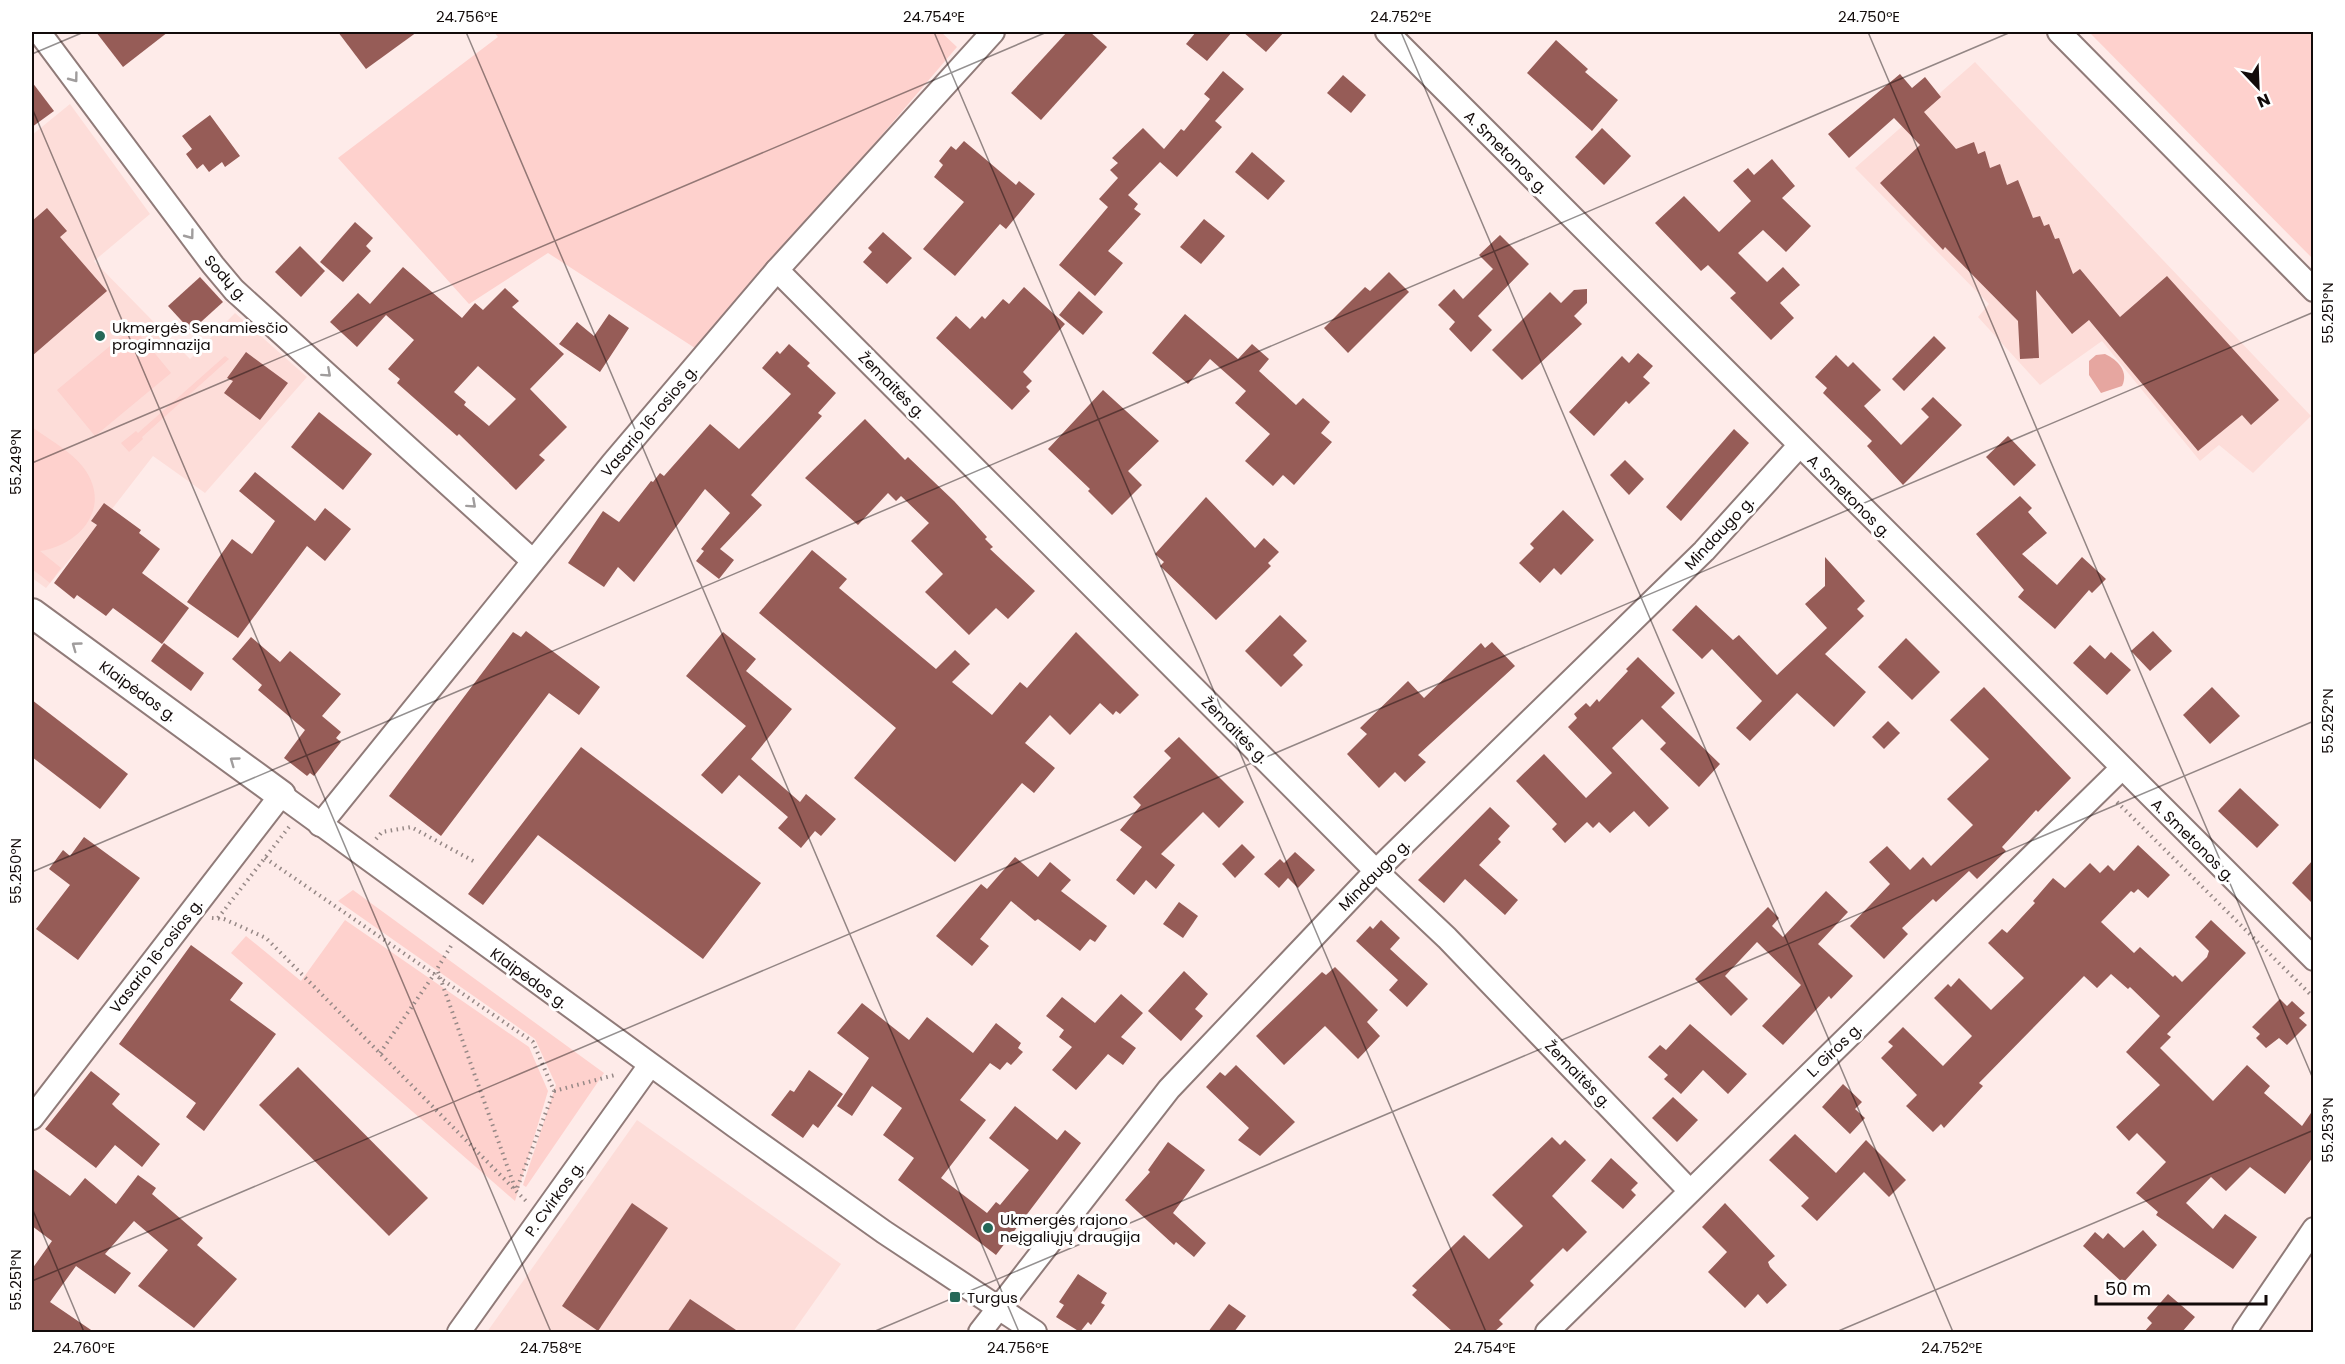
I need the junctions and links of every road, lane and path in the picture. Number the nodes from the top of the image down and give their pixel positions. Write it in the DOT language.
graph roads {
  1 [pos="39,32"];
  2 [pos="993,32"];
  3 [pos="1387,32"];
  4 [pos="2059,32"];
  5 [pos="777,270"];
  6 [pos="2313,290"];
  7 [pos="1799,446"];
  8 [pos="533,561"];
  9 [pos="32,613"];
  10 [pos="2121,769"];
  11 [pos="2102,787"];
  12 [pos="291,803"];
  13 [pos="320,825"];
  14 [pos="361,855"];
  15 [pos="265,858"];
  16 [pos="477,863"];
  17 [pos="1376,871"];
  18 [pos="188,914"];
  19 [pos="217,919"];
  20 [pos="462,929"];
  21 [pos="2313,959"];
  22 [pos="435,972"];
  23 [pos="440,978"];
  24 [pos="2313,998"];
  25 [pos="380,1053"];
  26 [pos="650,1065"];
  27 [pos="554,1091"];
  28 [pos="32,1118"];
  29 [pos="516,1191"];
  30 [pos="1690,1191"];
  31 [pos="541,1216"];
  32 [pos="2313,1229"];
  33 [pos="999,1307"];
  34 [pos="459,1332"];
  35 [pos="980,1332"];
  36 [pos="1035,1332"];
  37 [pos="1547,1332"];
  38 [pos="2244,1332"];
  1 -- 8 [label="street, Sodų g., one-way"];
  2 -- 5 [label="street, Vasario 16-osios g."];
  3 -- 7 [label="street, A. Smetonos g."];
  4 -- 6 [label="street"];
  5 -- 8 [label="street, Vasario 16-osios g."];
  5 -- 17 [label="street, Žemaitės g."];
  7 -- 10 [label="street, A. Smetonos g."];
  7 -- 17 [label="street, Mindaugo g."];
  8 -- 13 [label="street, Vasario 16-osios g."];
  12 -- 9 [label="street, Klaipėdos g., one-way"];
  10 -- 11 [label="street, L. Giros g."];
  10 -- 21 [label="street, A. Smetonos g."];
  11 -- 24 [label="path"];
  11 -- 30 [label="street, L. Giros g."];
  12 -- 13 [label="street, Klaipėdos g."];
  12 -- 15 [label="path"];
  12 -- 18 [label="street, Vasario 16-osios g."];
  13 -- 14 [label="street, Klaipėdos g."];
  14 -- 16 [label="path"];
  14 -- 20 [label="street, Klaipėdos g."];
  15 -- 19 [label="path"];
  15 -- 22 [label="path"];
  17 -- 30 [label="street, Žemaitės g."];
  17 -- 33 [label="street, Mindaugo g."];
  18 -- 19 [label="path"];
  18 -- 28 [label="street, Vasario 16-osios g."];
  19 -- 25 [label="path"];
  20 -- 22 [label="path"];
  20 -- 26 [label="street, Klaipėdos g."];
  22 -- 23 [label="path"];
  22 -- 25 [label="path"];
  23 -- 27 [label="path"];
  23 -- 29 [label="path"];
  25 -- 29 [label="path"];
  26 -- 27 [label="path"];
  26 -- 31 [label="street, P. Cvirkos g."];
  26 -- 33 [label="street, Klaipėdos g."];
  27 -- 29 [label="path"];
  29 -- 31 [label="path"];
  30 -- 37 [label="street, L. Giros g."];
  31 -- 34 [label="street, P. Cvirkos g."];
  32 -- 38 [label="street"];
  33 -- 35 [label="street, Mindaugo g."];
  33 -- 36 [label="street, Klaipėdos g."];
}
